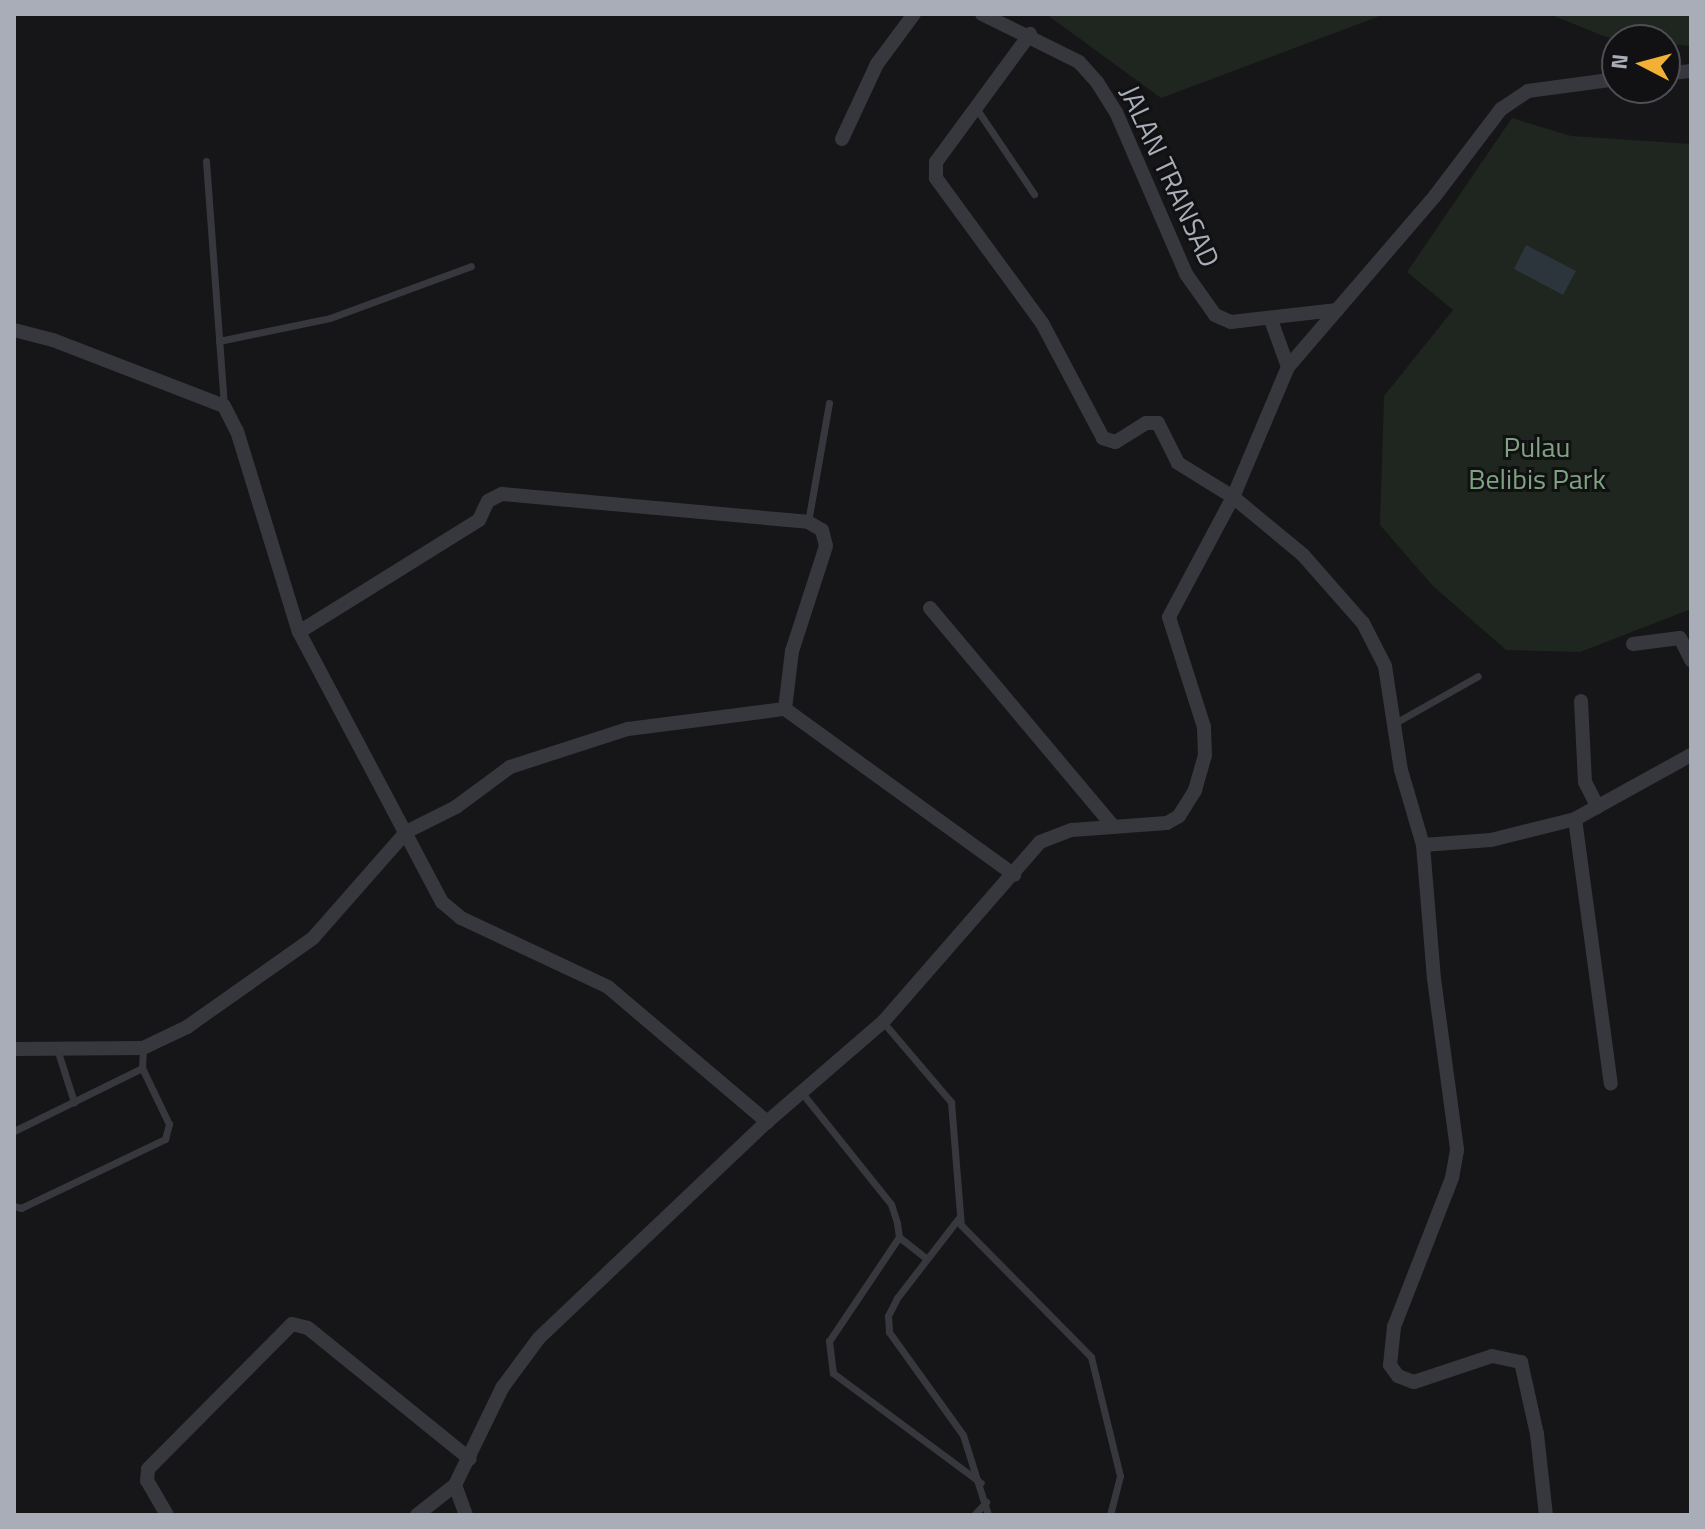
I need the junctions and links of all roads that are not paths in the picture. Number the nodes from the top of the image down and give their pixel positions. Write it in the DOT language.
graph roads {
  1 [pos="914,14"];
  2 [pos="982,14"];
  3 [pos="1030,34"];
  4 [pos="1601,81"];
  5 [pos="976,108"];
  6 [pos="842,139"];
  7 [pos="206,161"];
  8 [pos="1034,194"];
  9 [pos="471,266"];
  10 [pos="1337,310"];
  11 [pos="1271,320"];
  12 [pos="14,330"];
  13 [pos="219,341"];
  14 [pos="1288,367"];
  15 [pos="829,403"];
  16 [pos="224,406"];
  17 [pos="1233,497"];
  18 [pos="808,522"];
  19 [pos="930,608"];
  20 [pos="299,632"];
  21 [pos="1633,644"];
  22 [pos="1691,660"];
  23 [pos="1478,676"];
  24 [pos="1581,701"];
  25 [pos="785,709"];
  26 [pos="1395,723"];
  27 [pos="1691,755"];
  28 [pos="1598,807"];
  29 [pos="1575,819"];
  30 [pos="1113,826"];
  31 [pos="406,832"];
  32 [pos="1423,845"];
  33 [pos="1014,875"];
  34 [pos="883,1022"];
  35 [pos="143,1048"];
  36 [pos="14,1049"];
  37 [pos="57,1049"];
  38 [pos="142,1068"];
  39 [pos="1611,1084"];
  40 [pos="802,1093"];
  41 [pos="74,1102"];
  42 [pos="767,1122"];
  43 [pos="14,1131"];
  44 [pos="14,1206"];
  45 [pos="958,1219"];
  46 [pos="899,1237"];
  47 [pos="926,1258"];
  48 [pos="470,1459"];
  49 [pos="981,1483"];
  50 [pos="455,1485"];
  51 [pos="986,1502"];
  52 [pos="167,1515"];
  53 [pos="417,1515"];
  54 [pos="466,1515"];
  55 [pos="974,1515"];
  56 [pos="988,1515"];
  57 [pos="1110,1515"];
  58 [pos="1546,1515"];
  1 -- 6 [label="street"];
  2 -- 3 [label="street, JALAN TRANSAD"];
  3 -- 5 [label="street"];
  3 -- 11 [label="street, JALAN TRANSAD"];
  4 -- 10 [label="street"];
  5 -- 8 [label="lane"];
  5 -- 17 [label="street"];
  7 -- 13 [label="lane"];
  9 -- 13 [label="lane"];
  10 -- 11 [label="street, JALAN TRANSAD"];
  10 -- 14 [label="street"];
  11 -- 14 [label="street"];
  12 -- 16 [label="street"];
  13 -- 16 [label="lane"];
  14 -- 17 [label="street"];
  15 -- 18 [label="lane"];
  16 -- 20 [label="street"];
  17 -- 26 [label="street"];
  17 -- 30 [label="street"];
  18 -- 20 [label="street"];
  18 -- 25 [label="street"];
  19 -- 30 [label="street"];
  20 -- 31 [label="street"];
  21 -- 22 [label="street"];
  23 -- 26 [label="lane"];
  24 -- 28 [label="street"];
  25 -- 31 [label="street"];
  25 -- 33 [label="street"];
  26 -- 32 [label="street"];
  27 -- 28 [label="street"];
  28 -- 29 [label="street"];
  29 -- 32 [label="street"];
  29 -- 39 [label="street"];
  30 -- 33 [label="street"];
  31 -- 35 [label="street"];
  31 -- 42 [label="street"];
  32 -- 58 [label="street"];
  33 -- 34 [label="street"];
  34 -- 40 [label="street"];
  34 -- 45 [label="lane"];
  35 -- 37 [label="street"];
  35 -- 38 [label="lane"];
  36 -- 37 [label="street"];
  37 -- 41 [label="lane"];
  38 -- 41 [label="lane"];
  38 -- 44 [label="lane"];
  40 -- 42 [label="street"];
  40 -- 46 [label="lane"];
  41 -- 43 [label="lane"];
  42 -- 48 [label="street"];
  45 -- 47 [label="lane"];
  45 -- 57 [label="lane"];
  46 -- 47 [label="lane"];
  46 -- 49 [label="lane"];
  47 -- 49 [label="lane"];
  48 -- 50 [label="street"];
  48 -- 52 [label="street"];
  49 -- 51 [label="lane"];
  50 -- 53 [label="street"];
  50 -- 54 [label="street"];
  51 -- 55 [label="lane"];
  51 -- 56 [label="lane"];
}
